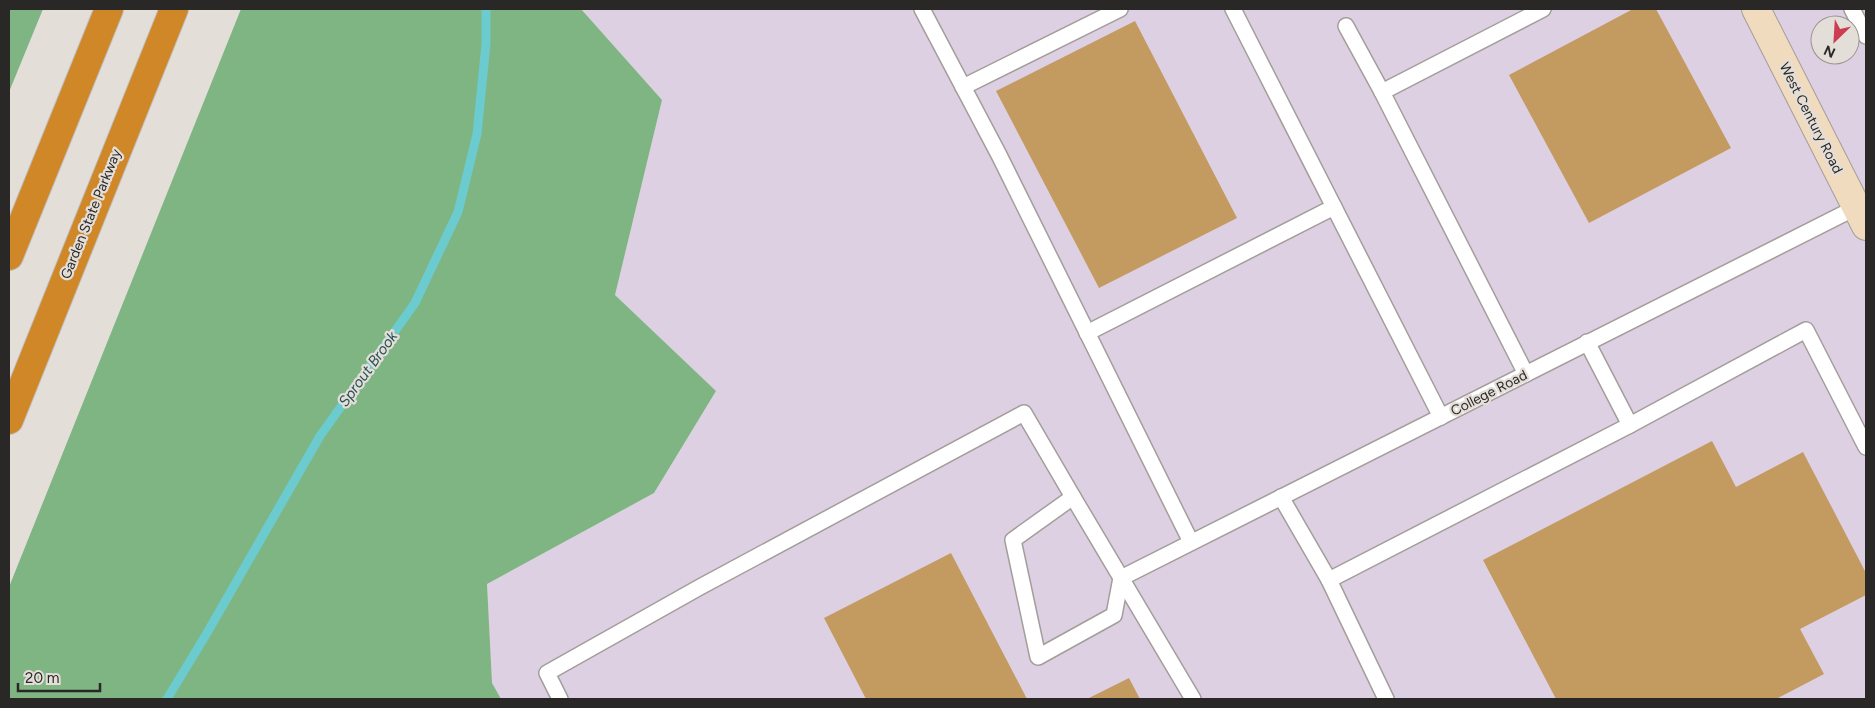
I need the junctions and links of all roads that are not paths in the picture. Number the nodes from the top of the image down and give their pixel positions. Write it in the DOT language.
graph roads {
  1 [pos="109,9"];
  2 [pos="174,9"];
  3 [pos="922,9"];
  4 [pos="1120,9"];
  5 [pos="1233,9"];
  6 [pos="1543,9"];
  7 [pos="1756,9"];
  8 [pos="1852,9"];
  9 [pos="1346,26"];
  10 [pos="1866,36"];
  11 [pos="963,87"];
  12 [pos="1382,92"];
  13 [pos="1334,207"];
  14 [pos="1861,217"];
  15 [pos="9,256"];
  16 [pos="1087,333"];
  17 [pos="1586,342"];
  18 [pos="1526,374"];
  19 [pos="1441,417"];
  20 [pos="9,420"];
  21 [pos="1630,425"];
  22 [pos="1866,447"];
  23 [pos="1073,497"];
  24 [pos="1281,497"];
  25 [pos="1191,542"];
  26 [pos="1120,578"];
  27 [pos="1329,580"];
  28 [pos="560,699"];
  29 [pos="1193,699"];
  30 [pos="1386,699"];
  1 -- 15 [label="highway"];
  2 -- 20 [label="highway, Garden State Parkway"];
  3 -- 11 [label="lane"];
  4 -- 11 [label="lane"];
  5 -- 13 [label="lane"];
  6 -- 12 [label="lane"];
  7 -- 14 [label="main road, West Century Road"];
  8 -- 10 [label="lane"];
  9 -- 12 [label="lane"];
  11 -- 16 [label="lane"];
  12 -- 18 [label="lane"];
  13 -- 16 [label="lane"];
  13 -- 19 [label="lane"];
  14 -- 17 [label="lane, College Road"];
  16 -- 25 [label="lane"];
  17 -- 18 [label="lane, College Road"];
  17 -- 21 [label="lane"];
  18 -- 19 [label="lane, College Road"];
  19 -- 24 [label="lane, College Road"];
  21 -- 22 [label="lane"];
  21 -- 27 [label="lane"];
  23 -- 26 [label="lane"];
  23 -- 26 [label="lane"];
  23 -- 28 [label="lane"];
  24 -- 25 [label="lane, College Road"];
  24 -- 27 [label="lane"];
  25 -- 26 [label="lane, College Road"];
  26 -- 29 [label="lane"];
  27 -- 30 [label="lane"];
}
